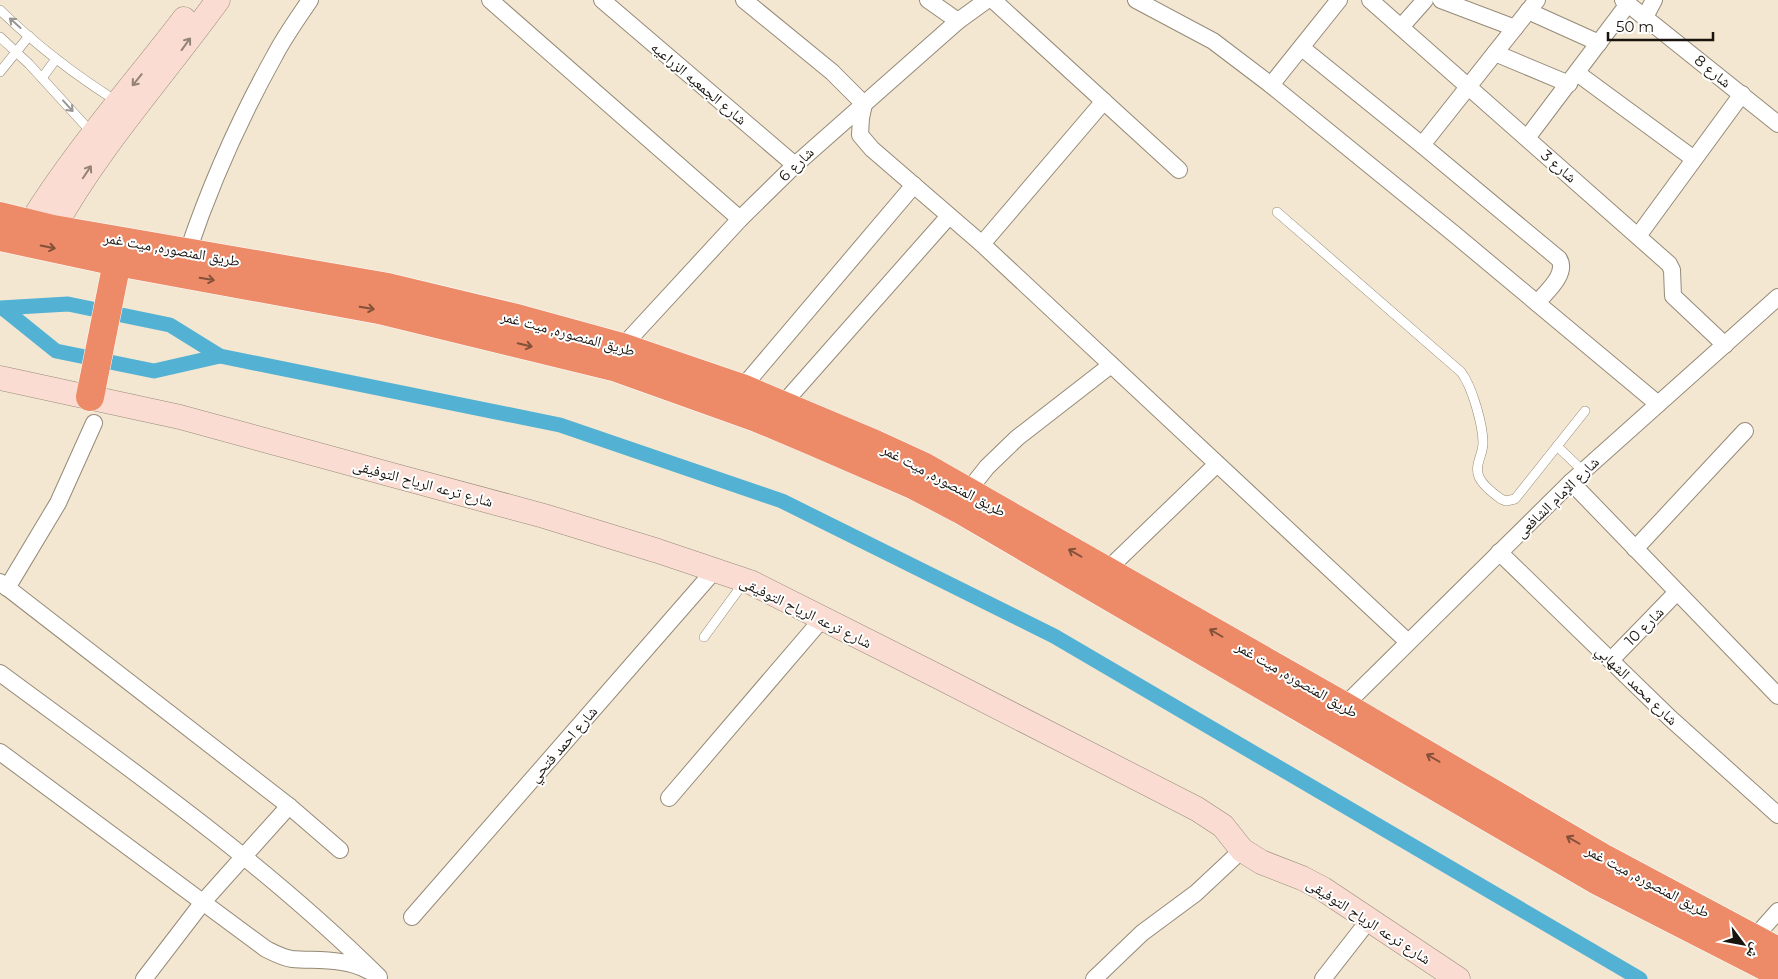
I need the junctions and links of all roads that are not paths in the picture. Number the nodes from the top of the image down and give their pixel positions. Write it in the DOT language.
graph roads {
  1 [pos="199,0"];
  2 [pos="218,0"];
  3 [pos="310,0"];
  4 [pos="490,0"];
  5 [pos="602,0"];
  6 [pos="744,0"];
  7 [pos="928,0"];
  8 [pos="987,0"];
  9 [pos="993,0"];
  10 [pos="1136,0"];
  11 [pos="1339,0"];
  12 [pos="1370,0"];
  13 [pos="1425,0"];
  14 [pos="1441,0"];
  15 [pos="1654,0"];
  16 [pos="1626,2"];
  17 [pos="1533,6"];
  18 [pos="0,10"];
  19 [pos="1645,17"];
  20 [pos="958,21"];
  21 [pos="1401,27"];
  22 [pos="1515,28"];
  23 [pos="0,36"];
  24 [pos="29,36"];
  25 [pos="1600,43"];
  26 [pos="1302,48"];
  27 [pos="16,52"];
  28 [pos="1495,53"];
  29 [pos="56,59"];
  30 [pos="0,72"];
  31 [pos="42,78"];
  32 [pos="1573,78"];
  33 [pos="1271,85"];
  34 [pos="1468,86"];
  35 [pos="1742,94"];
  36 [pos="1104,101"];
  37 [pos="118,102"];
  38 [pos="864,104"];
  39 [pos="1778,124"];
  40 [pos="94,135"];
  41 [pos="1527,138"];
  42 [pos="1422,145"];
  43 [pos="1694,159"];
  44 [pos="795,165"];
  45 [pos="1179,170"];
  46 [pos="914,185"];
  47 [pos="63,190"];
  48 [pos="1277,212"];
  49 [pos="0,216"];
  50 [pos="949,216"];
  51 [pos="740,219"];
  52 [pos="42,226"];
  53 [pos="1638,236"];
  54 [pos="0,237"];
  55 [pos="982,244"];
  56 [pos="188,251"];
  57 [pos="117,262"];
  58 [pos="1778,297"];
  59 [pos="1537,303"];
  60 [pos="1725,345"];
  61 [pos="620,357"];
  62 [pos="1111,365"];
  63 [pos="0,378"];
  64 [pos="93,387"];
  65 [pos="742,388"];
  66 [pos="1658,404"];
  67 [pos="782,405"];
  68 [pos="1585,412"];
  69 [pos="94,423"];
  70 [pos="1745,431"];
  71 [pos="1557,446"];
  72 [pos="1217,464"];
  73 [pos="1577,477"];
  74 [pos="968,491"];
  75 [pos="1635,549"];
  76 [pos="1499,552"];
  77 [pos="714,571"];
  78 [pos="1106,571"];
  79 [pos="745,581"];
  80 [pos="4,585"];
  81 [pos="1677,592"];
  82 [pos="823,618"];
  83 [pos="704,637"];
  84 [pos="1408,642"];
  85 [pos="1610,660"];
  86 [pos="0,673"];
  87 [pos="1778,696"];
  88 [pos="1344,706"];
  89 [pos="0,752"];
  90 [pos="669,798"];
  91 [pos="289,806"];
  92 [pos="1778,815"];
  93 [pos="340,850"];
  94 [pos="1242,850"];
  95 [pos="244,857"];
  96 [pos="203,902"];
  97 [pos="1778,911"];
  98 [pos="412,917"];
  99 [pos="1670,917"];
  100 [pos="1370,920"];
  101 [pos="1768,943"];
  102 [pos="1111,973"];
  103 [pos="1778,973"];
  104 [pos="380,978"];
  105 [pos="144,979"];
  106 [pos="1094,979"];
  107 [pos="1323,979"];
  108 [pos="1458,979"];
  109 [pos="1756,979"];
  1 -- 37 [label="main road, one-way"];
  47 -- 2 [label="main road, one-way"];
  3 -- 56 [label="street"];
  4 -- 51 [label="street"];
  5 -- 44 [label="street, شارع الجمعيه الزراعيه"];
  6 -- 38 [label="street"];
  7 -- 20 [label="street"];
  8 -- 20 [label="street, شارع 6"];
  9 -- 36 [label="street"];
  10 -- 33 [label="street"];
  11 -- 26 [label="street"];
  12 -- 21 [label="street, شارع 3"];
  13 -- 21 [label="street"];
  14 -- 22 [label="street"];
  15 -- 19 [label="street"];
  16 -- 19 [label="street, شارع 8"];
  16 -- 25 [label="street"];
  17 -- 22 [label="street"];
  17 -- 25 [label="street"];
  24 -- 18 [label="lane, one-way"];
  19 -- 35 [label="street, شارع 8"];
  20 -- 38 [label="street, شارع 6"];
  21 -- 34 [label="street, شارع 3"];
  22 -- 28 [label="street"];
  23 -- 27 [label="lane"];
  24 -- 27 [label="lane"];
  24 -- 29 [label="lane"];
  25 -- 32 [label="street"];
  26 -- 33 [label="street"];
  26 -- 42 [label="street"];
  27 -- 30 [label="lane"];
  27 -- 31 [label="lane"];
  28 -- 32 [label="street"];
  28 -- 34 [label="street"];
  29 -- 31 [label="lane"];
  29 -- 37 [label="lane"];
  31 -- 40 [label="lane, one-way"];
  32 -- 41 [label="street"];
  32 -- 43 [label="street"];
  33 -- 59 [label="street"];
  34 -- 41 [label="street, شارع 3"];
  34 -- 42 [label="street"];
  35 -- 39 [label="street, شارع 8"];
  35 -- 43 [label="street"];
  36 -- 45 [label="street"];
  36 -- 55 [label="street"];
  37 -- 40 [label="main road"];
  38 -- 44 [label="street, شارع 6"];
  38 -- 46 [label="street"];
  40 -- 47 [label="main road"];
  41 -- 53 [label="street, شارع 3"];
  42 -- 59 [label="street"];
  43 -- 53 [label="street"];
  44 -- 51 [label="street, شارع 6"];
  46 -- 50 [label="street"];
  46 -- 65 [label="street"];
  47 -- 52 [label="main road"];
  48 -- 71 [label="lane"];
  49 -- 52 [label="highway, طريق المنصوره, ميت غمر"];
  50 -- 55 [label="street"];
  50 -- 67 [label="street"];
  51 -- 61 [label="street, شارع 6"];
  52 -- 56 [label="highway, طريق المنصوره, ميت غمر"];
  53 -- 60 [label="street, شارع 3"];
  54 -- 57 [label="highway, طريق المنصوره, ميت غمر, one-way"];
  55 -- 62 [label="street"];
  56 -- 61 [label="highway, طريق المنصوره, ميت غمر"];
  57 -- 61 [label="highway, طريق المنصوره, ميت غمر, one-way"];
  57 -- 64 [label="highway"];
  58 -- 60 [label="street, شارع الإمام الشافعى"];
  59 -- 66 [label="street"];
  60 -- 66 [label="street, شارع الإمام الشافعى"];
  61 -- 65 [label="highway, طريق المنصوره, ميت غمر"];
  61 -- 99 [label="highway, طريق المنصوره, ميت غمر"];
  62 -- 72 [label="street"];
  62 -- 74 [label="street"];
  63 -- 64 [label="main road, شارع ترعه الرياح التوفيقى"];
  64 -- 77 [label="main road, شارع ترعه الرياح التوفيقى"];
  65 -- 67 [label="highway, طريق المنصوره, ميت غمر"];
  66 -- 73 [label="street, شارع الإمام الشافعى"];
  67 -- 74 [label="highway, طريق المنصوره, ميت غمر"];
  68 -- 71 [label="lane"];
  69 -- 80 [label="street"];
  70 -- 75 [label="street"];
  71 -- 73 [label="lane"];
  72 -- 78 [label="street"];
  72 -- 84 [label="street"];
  73 -- 75 [label="street"];
  73 -- 76 [label="street, شارع الإمام الشافعى"];
  78 -- 74 [label="highway, طريق المنصوره, ميت غمر, one-way"];
  75 -- 81 [label="street"];
  76 -- 84 [label="street, شارع الإمام الشافعى"];
  76 -- 85 [label="street, شارع محمد الشهابي"];
  77 -- 79 [label="main road, شارع ترعه الرياح التوفيقى"];
  77 -- 98 [label="street, شارع احمد فتحي"];
  88 -- 78 [label="highway, طريق المنصوره, ميت غمر, one-way"];
  79 -- 82 [label="main road, شارع ترعه الرياح التوفيقى"];
  79 -- 83 [label="lane"];
  80 -- 91 [label="street"];
  81 -- 85 [label="street, شارع 10"];
  81 -- 87 [label="street"];
  82 -- 90 [label="street"];
  82 -- 94 [label="main road, شارع ترعه الرياح التوفيقى"];
  84 -- 88 [label="street, شارع الإمام الشافعى"];
  85 -- 92 [label="street, شارع محمد الشهابي"];
  86 -- 95 [label="street"];
  101 -- 88 [label="highway, طريق المنصوره, ميت غمر, one-way"];
  89 -- 96 [label="street"];
  91 -- 93 [label="street"];
  91 -- 95 [label="street"];
  94 -- 100 [label="main road, شارع ترعه الرياح التوفيقى"];
  94 -- 102 [label="street"];
  95 -- 96 [label="street"];
  95 -- 104 [label="street"];
  96 -- 104 [label="street"];
  96 -- 105 [label="street"];
  97 -- 101 [label="street"];
  99 -- 103 [label="highway"];
  99 -- 109 [label="highway"];
  100 -- 107 [label="street"];
  100 -- 108 [label="main road, شارع ترعه الرياح التوفيقى"];
  102 -- 106 [label="street"];
}
